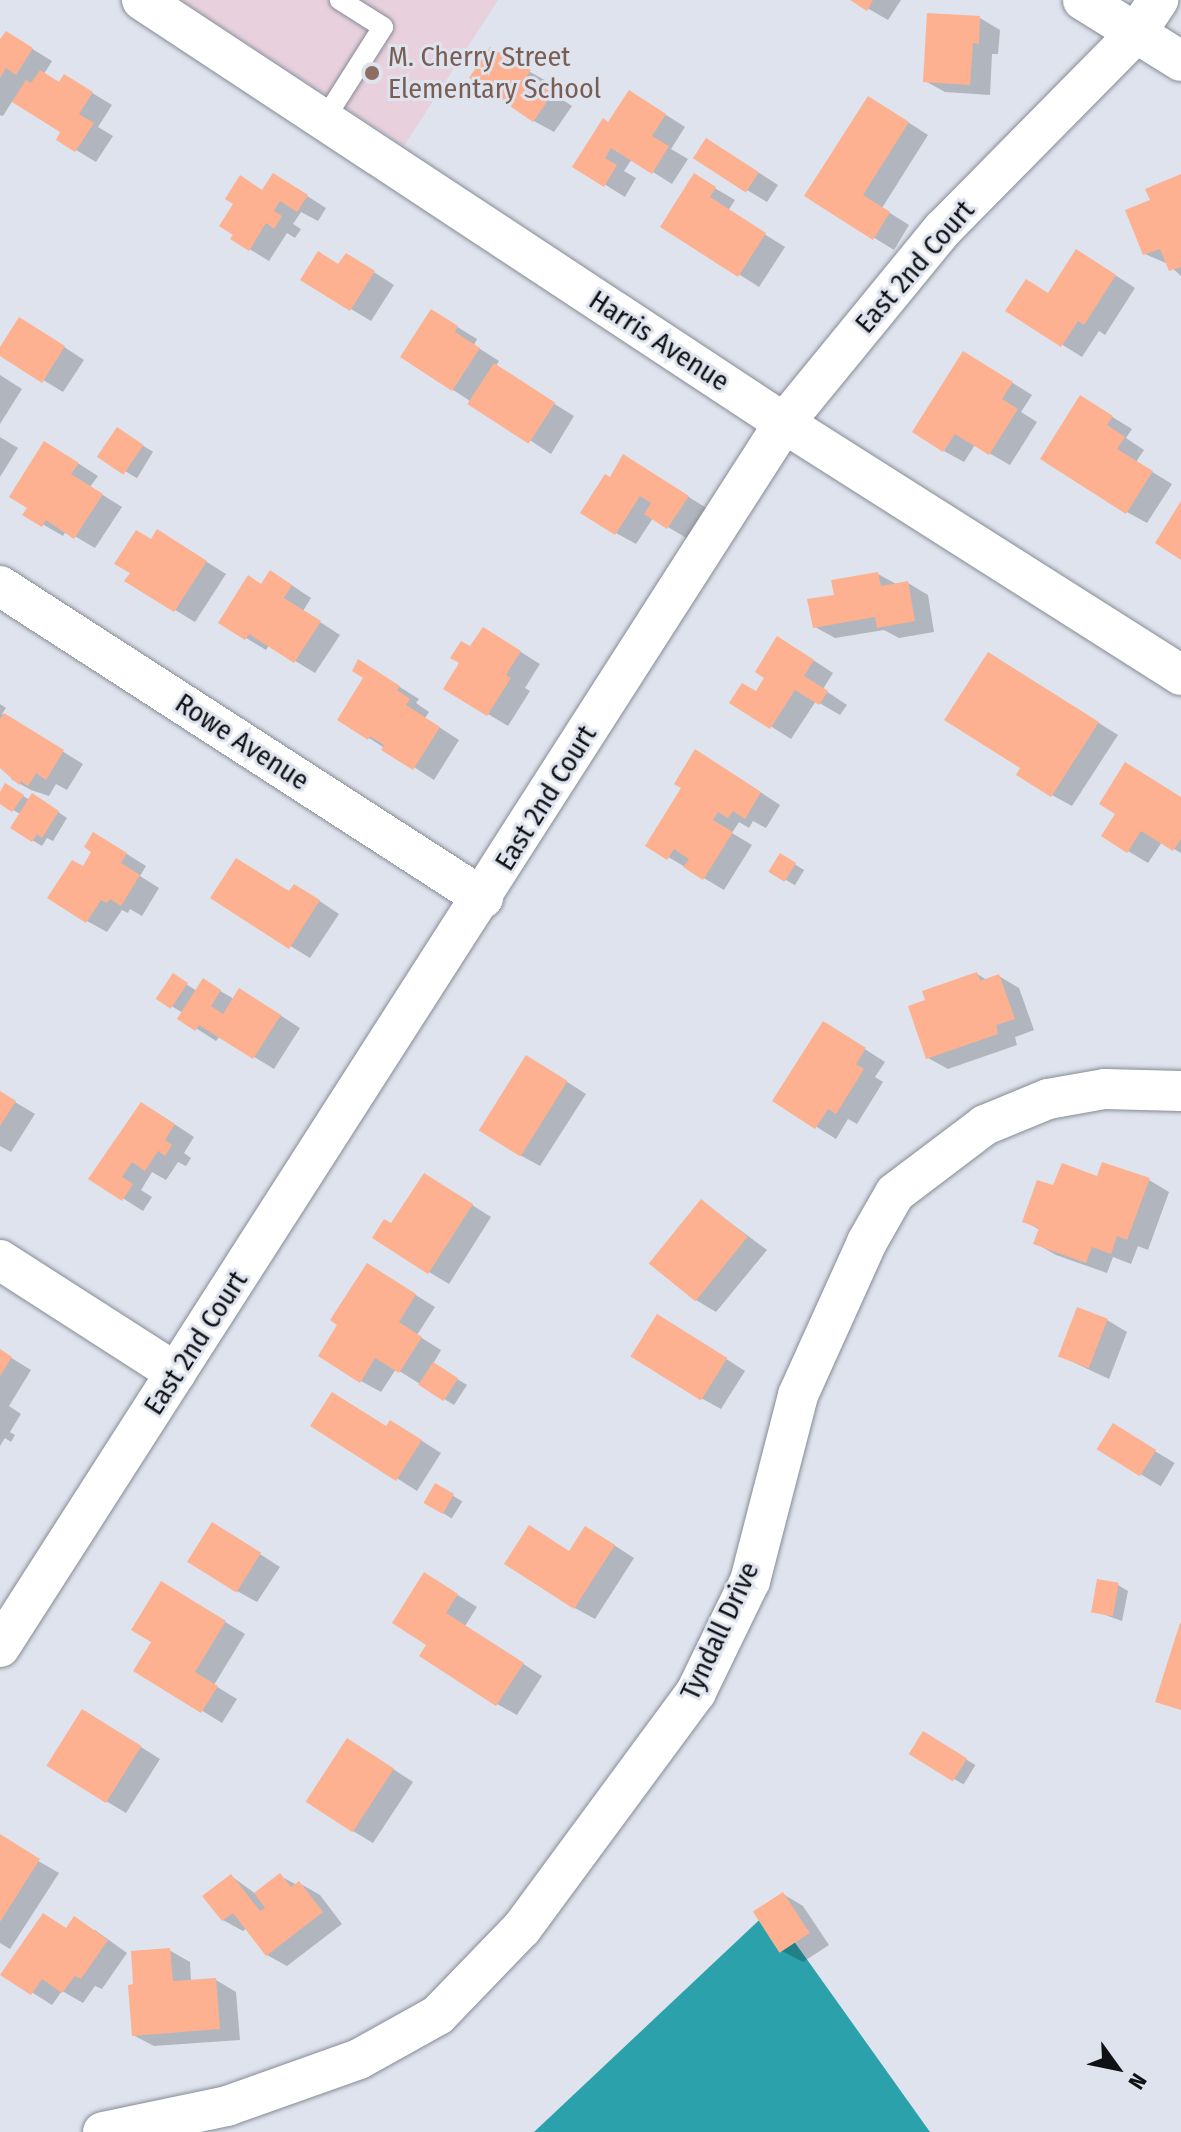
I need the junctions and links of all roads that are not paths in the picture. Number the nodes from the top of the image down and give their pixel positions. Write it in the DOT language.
graph roads {
  1 [pos="142,0"];
  2 [pos="340,0"];
  3 [pos="1083,0"];
  4 [pos="1158,0"];
  5 [pos="1136,33"];
  6 [pos="1181,61"];
  7 [pos="324,120"];
  8 [pos="784,423"];
  9 [pos="0,586"];
  10 [pos="1181,675"];
  11 [pos="483,898"];
  12 [pos="1181,1091"];
  13 [pos="0,1260"];
  14 [pos="176,1373"];
  15 [pos="0,1647"];
  16 [pos="103,2132"];
  1 -- 7 [label="street, Harris Avenue"];
  2 -- 7 [label="lane"];
  3 -- 5 [label="street"];
  4 -- 5 [label="street, East 2nd Court"];
  5 -- 6 [label="street"];
  5 -- 8 [label="street, East 2nd Court"];
  7 -- 8 [label="street, Harris Avenue"];
  8 -- 10 [label="street, Harris Avenue"];
  8 -- 11 [label="street, East 2nd Court"];
  9 -- 11 [label="street, Rowe Avenue"];
  11 -- 14 [label="street, East 2nd Court"];
  12 -- 16 [label="street, Tyndall Drive"];
  13 -- 14 [label="street"];
  14 -- 15 [label="street, East 2nd Court"];
}
